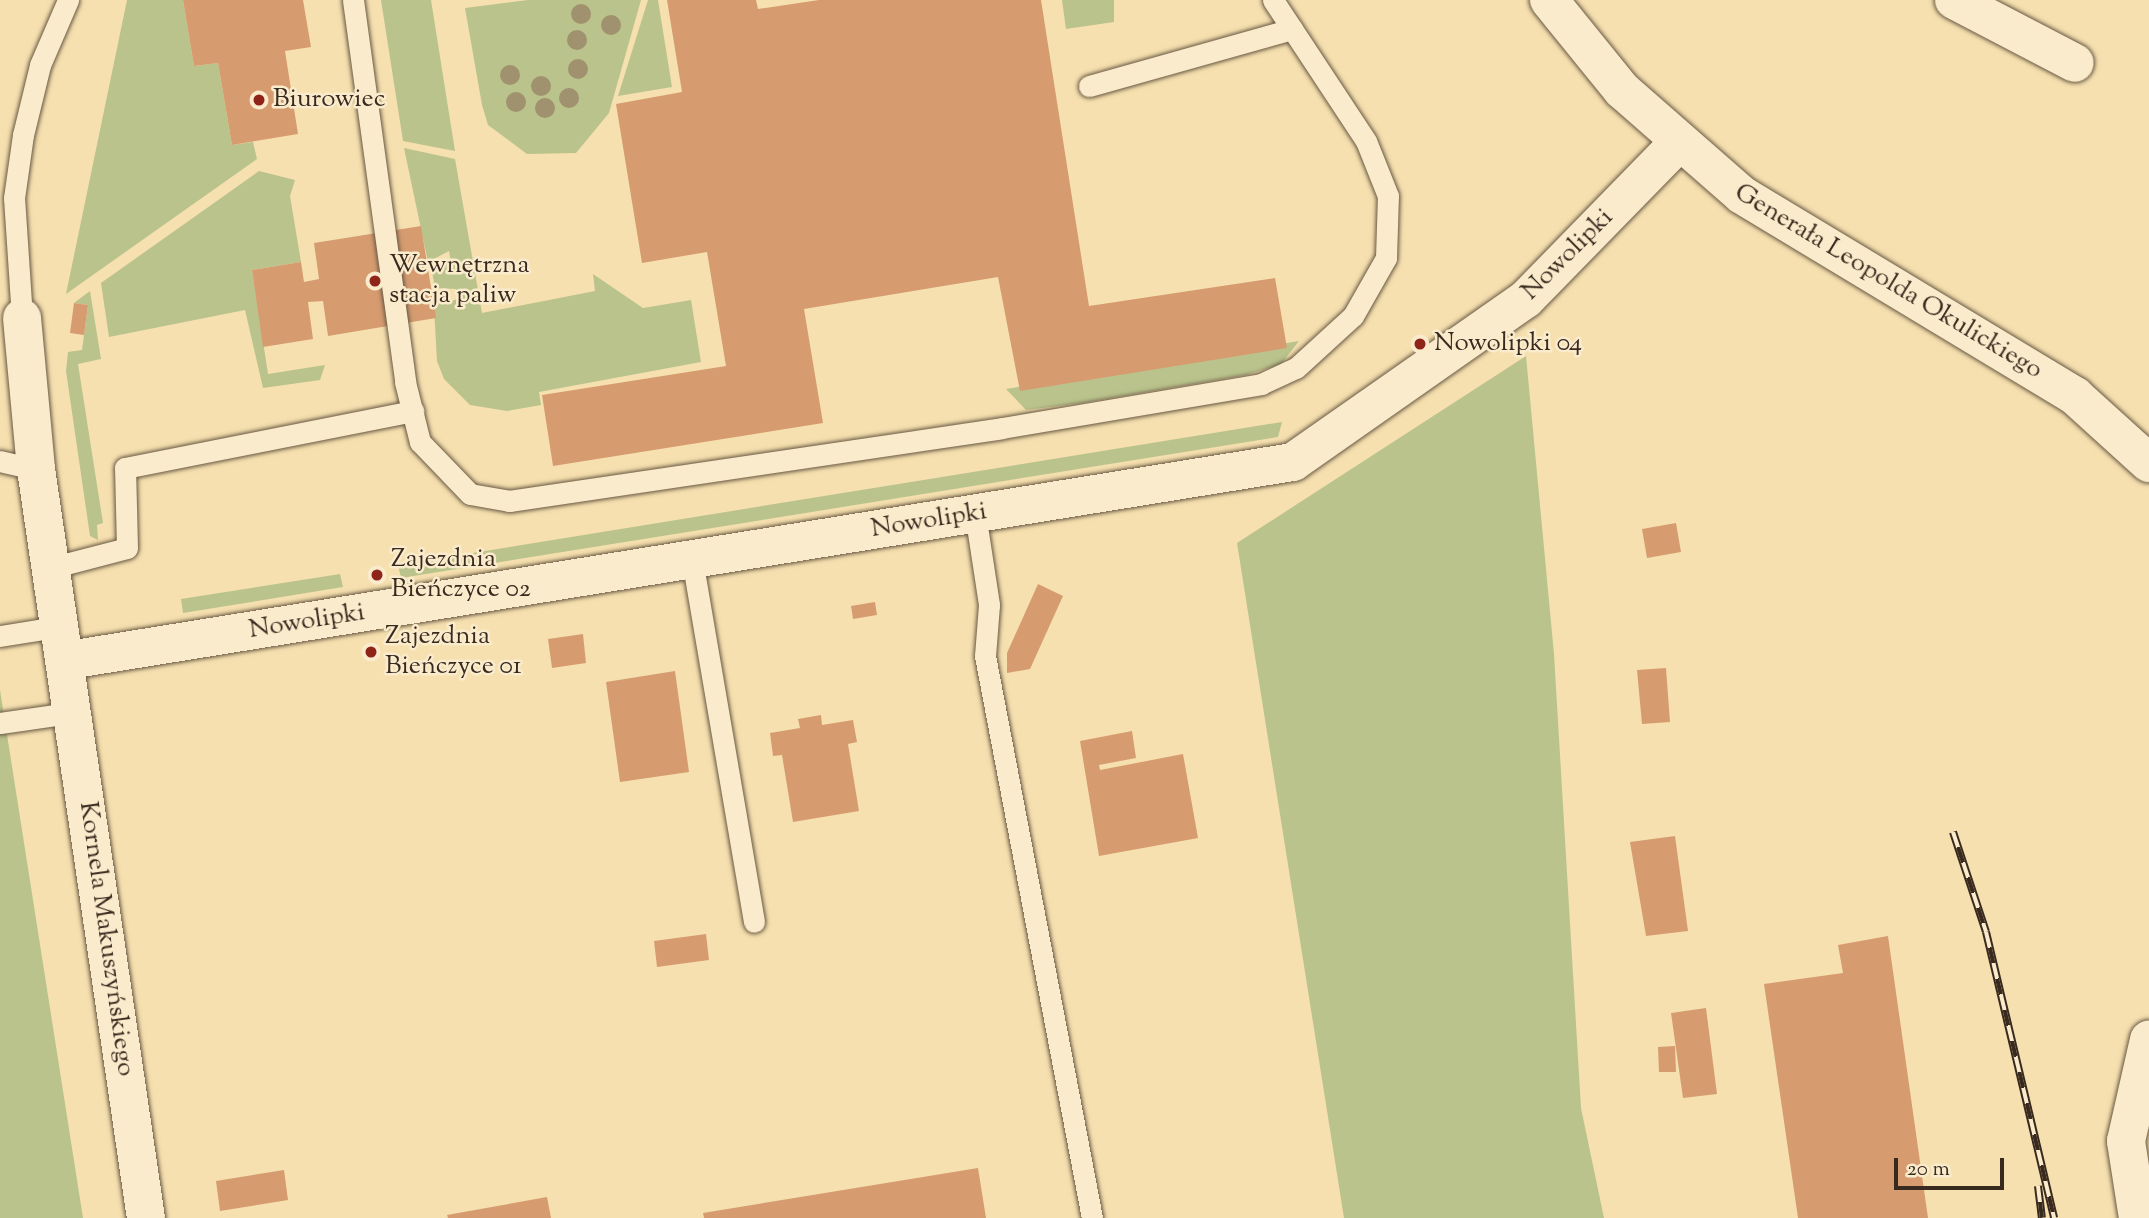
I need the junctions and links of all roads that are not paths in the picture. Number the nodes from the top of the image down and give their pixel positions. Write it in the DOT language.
graph roads {
  1 [pos="68,0"];
  2 [pos="353,0"];
  3 [pos="1273,0"];
  4 [pos="1549,0"];
  5 [pos="1954,0"];
  6 [pos="1292,29"];
  7 [pos="2075,63"];
  8 [pos="1089,86"];
  9 [pos="1678,143"];
  10 [pos="22,318"];
  11 [pos="413,411"];
  12 [pos="2149,463"];
  13 [pos="18,465"];
  14 [pos="975,513"];
  15 [pos="692,559"];
  16 [pos="54,567"];
  17 [pos="0,636"];
  18 [pos="66,643"];
  19 [pos="76,712"];
  20 [pos="0,723"];
  21 [pos="754,922"];
  22 [pos="2149,1040"];
  23 [pos="146,1218"];
  24 [pos="1092,1218"];
  25 [pos="2138,1218"];
  1 -- 10 [label="lane"];
  2 -- 11 [label="lane"];
  3 -- 6 [label="lane"];
  4 -- 9 [label="street, Generała Leopolda Okulickiego"];
  5 -- 7 [label="street"];
  6 -- 8 [label="lane"];
  6 -- 11 [label="lane"];
  9 -- 12 [label="street, Generała Leopolda Okulickiego"];
  9 -- 14 [label="street, Nowolipki"];
  10 -- 13 [label="street, Kornela Makuszyńskiego"];
  11 -- 16 [label="lane"];
  13 -- 16 [label="street, Kornela Makuszyńskiego"];
  14 -- 15 [label="street, Nowolipki"];
  14 -- 24 [label="lane"];
  15 -- 18 [label="street, Nowolipki"];
  15 -- 21 [label="lane"];
  16 -- 18 [label="street, Kornela Makuszyńskiego"];
  17 -- 18 [label="lane"];
  18 -- 19 [label="street, Kornela Makuszyńskiego"];
  19 -- 20 [label="lane"];
  19 -- 23 [label="street, Kornela Makuszyńskiego"];
  22 -- 25 [label="street"];
}
